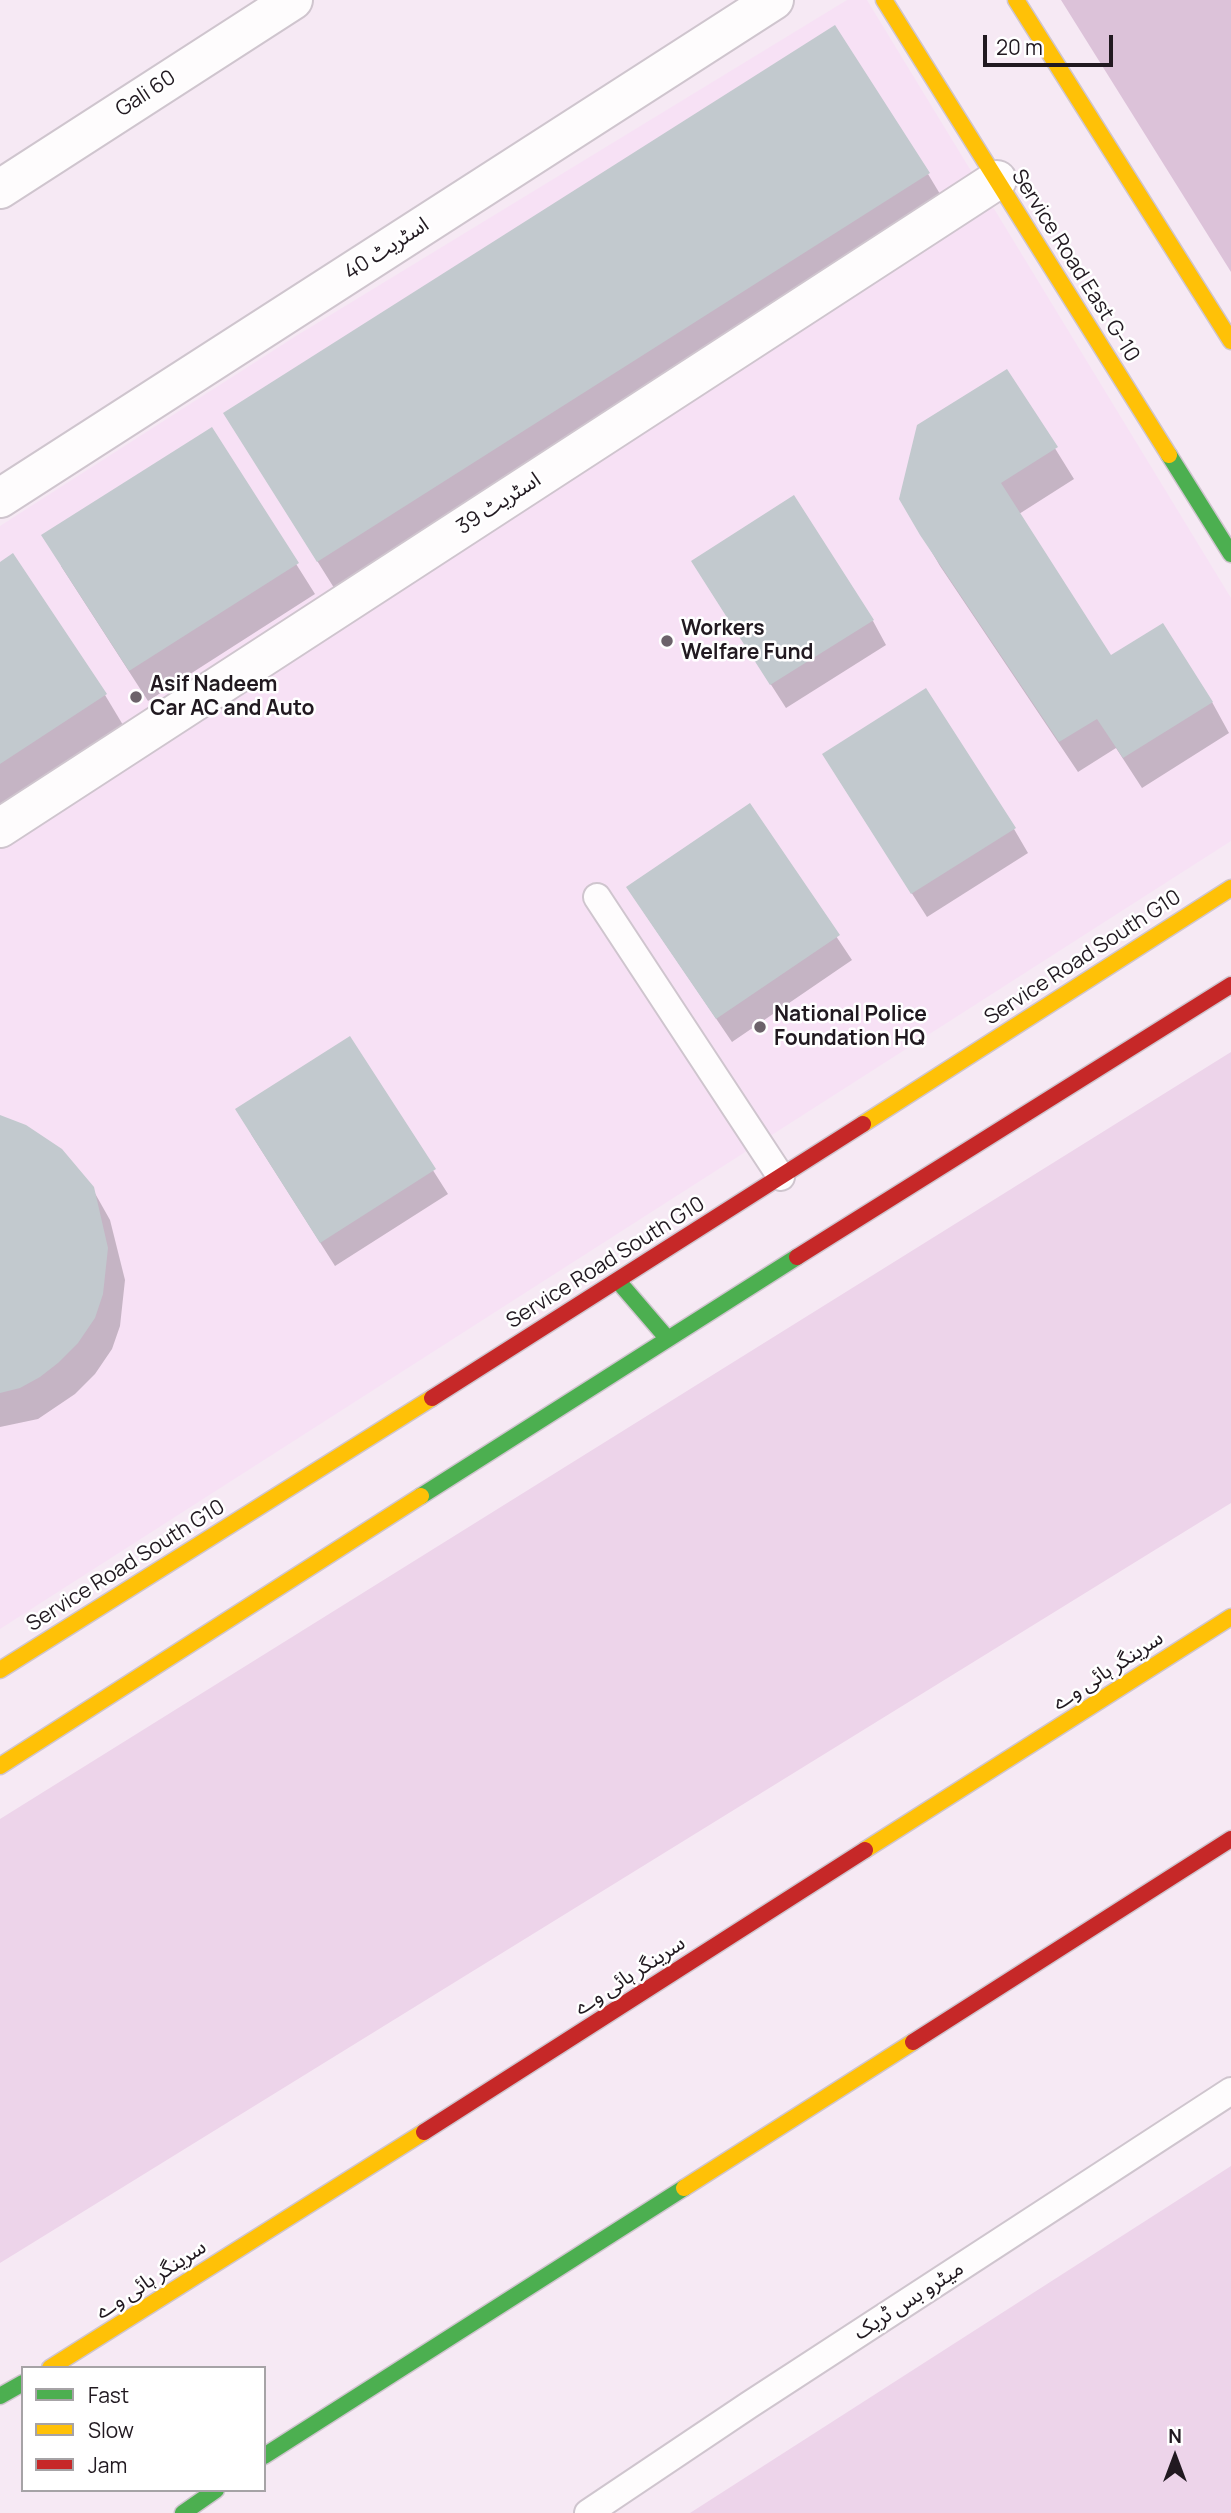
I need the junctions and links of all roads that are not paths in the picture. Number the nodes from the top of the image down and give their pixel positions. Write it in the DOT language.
graph roads {
  1 [pos="293,0"];
  2 [pos="774,0"];
  3 [pos="884,0"];
  4 [pos="1016,0"];
  5 [pos="997,180"];
  6 [pos="0,189"];
  7 [pos="1231,341"];
  8 [pos="0,498"];
  9 [pos="1231,554"];
  10 [pos="0,828"];
  11 [pos="1231,888"];
  12 [pos="597,897"];
  13 [pos="1231,985"];
  14 [pos="780,1177"];
  15 [pos="618,1281"];
  16 [pos="667,1338"];
  17 [pos="1231,1617"];
  18 [pos="0,1670"];
  19 [pos="0,1766"];
  20 [pos="1231,1839"];
  21 [pos="1231,2091"];
  22 [pos="53,2366"];
  23 [pos="21,2384"];
  24 [pos="0,2396"];
  25 [pos="266,2455"];
  26 [pos="213,2492"];
  27 [pos="183,2513"];
  28 [pos="588,2513"];
  1 -- 6 [label="street, Gali 60"];
  2 -- 8 [label="street, اسٹریٹ 40"];
  3 -- 5 [label="main road, Service Road East G-10"];
  4 -- 7 [label="main road"];
  5 -- 9 [label="main road, Service Road East G-10"];
  5 -- 10 [label="street, اسٹریٹ 39"];
  11 -- 14 [label="main road, Service Road South G10"];
  12 -- 14 [label="lane"];
  13 -- 16 [label="main road"];
  14 -- 15 [label="main road, Service Road South G10"];
  15 -- 16 [label="main road"];
  15 -- 18 [label="main road, Service Road South G10"];
  16 -- 19 [label="main road"];
  17 -- 22 [label="main road, سرینگر ہائی وے"];
  20 -- 25 [label="main road"];
  21 -- 28 [label="lane, میٹرو بس ٹریک"];
  23 -- 24 [label="main road"];
  26 -- 27 [label="main road"];
}
